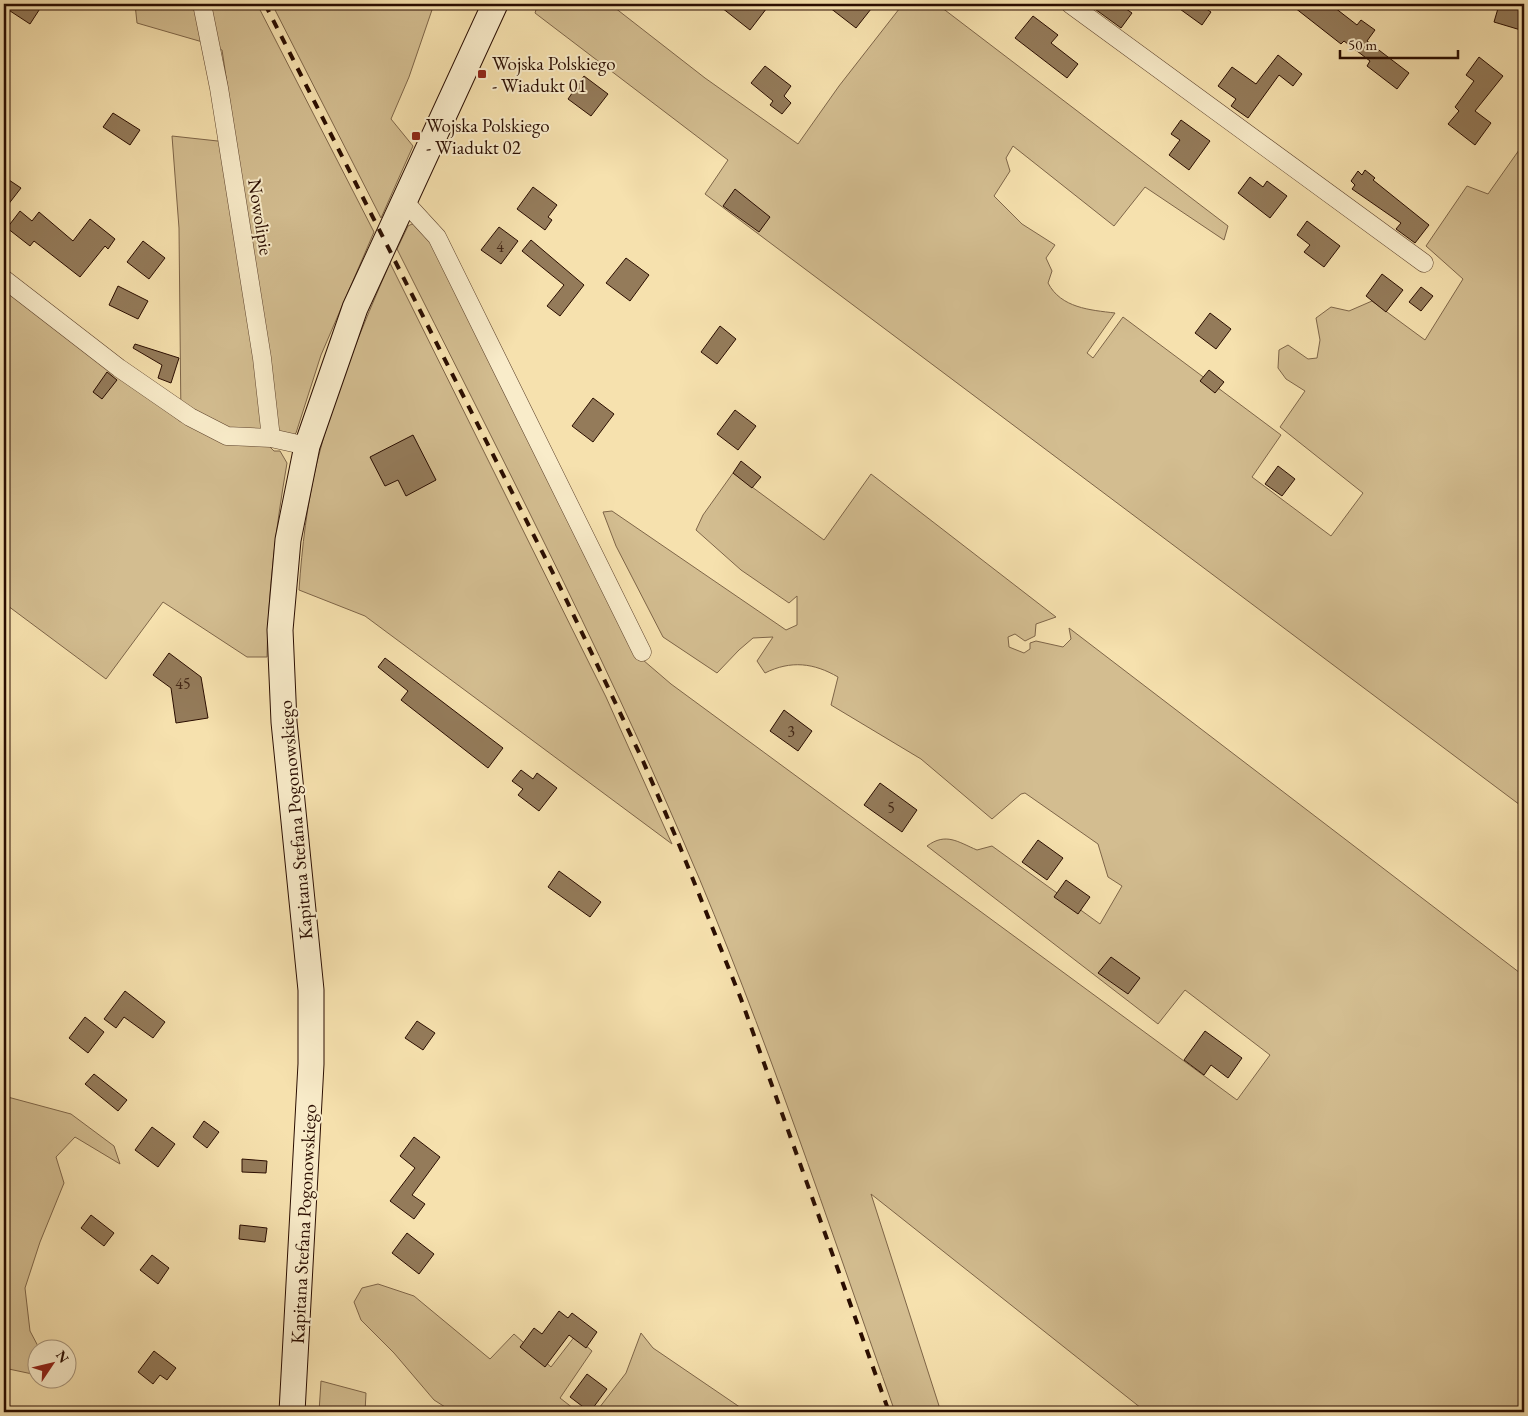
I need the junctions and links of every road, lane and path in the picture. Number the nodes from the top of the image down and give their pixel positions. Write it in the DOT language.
graph roads {
  1 [pos="202,4"];
  2 [pos="495,4"];
  3 [pos="1070,4"];
  4 [pos="404,201"];
  5 [pos="1424,263"];
  6 [pos="4,279"];
  7 [pos="271,438"];
  8 [pos="307,446"];
  9 [pos="642,652"];
  10 [pos="292,1412"];
  1 -- 7 [label="street, Nowolipie"];
  2 -- 4 [label="main road, Kapitana Stefana Pogonowskiego"];
  3 -- 5 [label="street"];
  4 -- 8 [label="main road, Kapitana Stefana Pogonowskiego"];
  4 -- 9 [label="street"];
  6 -- 7 [label="street"];
  7 -- 8 [label="street"];
  8 -- 10 [label="main road, Kapitana Stefana Pogonowskiego"];
}
